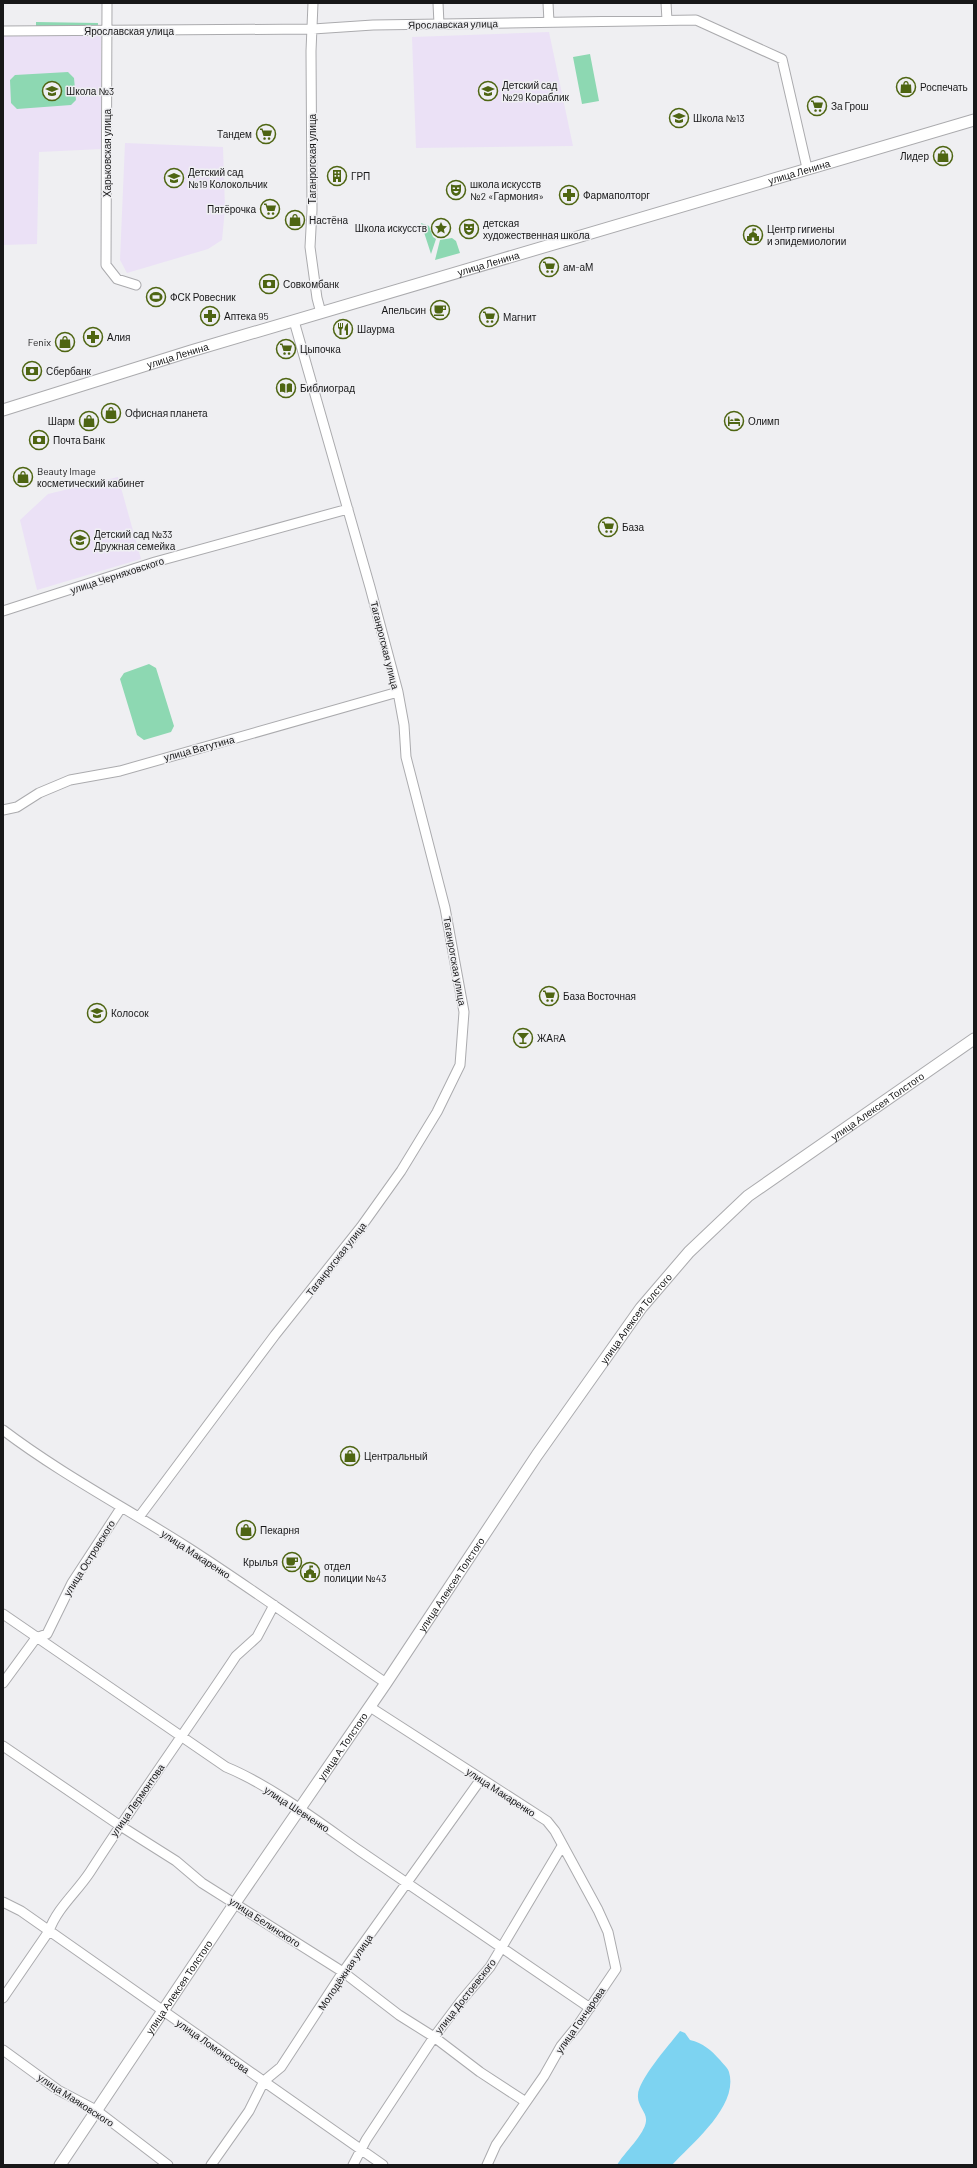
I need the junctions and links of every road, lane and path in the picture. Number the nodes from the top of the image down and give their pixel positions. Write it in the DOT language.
graph roads {
  1 [pos="107,3"];
  2 [pos="313,3"];
  3 [pos="438,3"];
  4 [pos="548,3"];
  5 [pos="666,3"];
  6 [pos="667,20"];
  7 [pos="549,22"];
  8 [pos="439,24"];
  9 [pos="313,29"];
  10 [pos="3,31"];
  11 [pos="108,32"];
  12 [pos="974,120"];
  13 [pos="807,168"];
  14 [pos="136,285"];
  15 [pos="321,313"];
  16 [pos="294,321"];
  17 [pos="3,410"];
  18 [pos="348,509"];
  19 [pos="3,611"];
  20 [pos="398,692"];
  21 [pos="3,810"];
  22 [pos="974,1039"];
  23 [pos="3,1430"];
  24 [pos="120,1508"];
  25 [pos="139,1517"];
  26 [pos="274,1605"];
  27 [pos="3,1614"];
  28 [pos="36,1638"];
  29 [pos="3,1683"];
  30 [pos="386,1683"];
  31 [pos="370,1707"];
  32 [pos="182,1736"];
  33 [pos="3,1746"];
  34 [pos="481,1779"];
  35 [pos="300,1810"];
  36 [pos="119,1825"];
  37 [pos="562,1846"];
  38 [pos="406,1882"];
  39 [pos="3,1902"];
  40 [pos="235,1903"];
  41 [pos="598,1910"];
  42 [pos="49,1931"];
  43 [pos="502,1947"];
  44 [pos="343,1972"];
  45 [pos="3,1998"];
  46 [pos="590,2008"];
  47 [pos="164,2010"];
  48 [pos="434,2037"];
  49 [pos="3,2050"];
  50 [pos="264,2082"];
  51 [pos="526,2102"];
  52 [pos="96,2110"];
  53 [pos="361,2151"];
  54 [pos="60,2165"];
  55 [pos="168,2165"];
  56 [pos="211,2165"];
  57 [pos="353,2165"];
  58 [pos="383,2165"];
  59 [pos="487,2165"];
  1 -- 11 [label="street, Харьковская улица"];
  2 -- 9 [label="street, Таганрогская улица"];
  3 -- 8 [label="street"];
  4 -- 7 [label="street"];
  5 -- 6 [label="street"];
  6 -- 7 [label="street, Ярославская улица"];
  6 -- 13 [label="street, Ярославская улица"];
  7 -- 8 [label="street, Ярославская улица"];
  8 -- 9 [label="street, Ярославская улица"];
  9 -- 11 [label="street, Ярославская улица"];
  9 -- 15 [label="street, Таганрогская улица"];
  10 -- 11 [label="street, Ярославская улица"];
  11 -- 14 [label="street, Харьковская улица"];
  12 -- 13 [label="street, улица Ленина"];
  13 -- 15 [label="street, улица Ленина"];
  15 -- 16 [label="street, улица Ленина"];
  16 -- 17 [label="street, улица Ленина"];
  16 -- 18 [label="street, Таганрогская улица"];
  18 -- 19 [label="street, улица Черняховского"];
  18 -- 20 [label="street, Таганрогская улица"];
  20 -- 21 [label="street, улица Ватутина"];
  20 -- 25 [label="street, Таганрогская улица"];
  22 -- 30 [label="street, улица Алексея Толстого"];
  23 -- 24 [label="street, улица Макаренко"];
  24 -- 25 [label="street, улица Макаренко"];
  24 -- 28 [label="street, улица Островского"];
  25 -- 26 [label="street, улица Макаренко"];
  26 -- 30 [label="street, улица Макаренко"];
  26 -- 32 [label="street, улица Лермонтова"];
  27 -- 28 [label="street, улица Шевченко"];
  28 -- 29 [label="street, улица Островского"];
  28 -- 32 [label="street, улица Шевченко"];
  30 -- 31 [label="street, улица А.Толстого"];
  31 -- 34 [label="street, улица Макаренко"];
  31 -- 35 [label="street, улица А.Толстого"];
  32 -- 35 [label="street, улица Шевченко"];
  32 -- 36 [label="street, улица Лермонтова"];
  33 -- 36 [label="street, улица Белинского"];
  34 -- 37 [label="street, улица Макаренко"];
  34 -- 38 [label="street, Молодёжная улица"];
  35 -- 38 [label="street, улица Шевченко"];
  35 -- 40 [label="street, улица Алексея Толстого"];
  36 -- 40 [label="street, улица Белинского"];
  36 -- 42 [label="street, улица Лермонтова"];
  37 -- 41 [label="street, улица Макаренко"];
  37 -- 43 [label="street, улица Достоевского"];
  38 -- 43 [label="street, улица Шевченко"];
  38 -- 44 [label="street, Молодёжная улица"];
  39 -- 42 [label="street, улица Ломоносова"];
  40 -- 44 [label="street, улица Белинского"];
  40 -- 47 [label="street, улица Алексея Толстого"];
  41 -- 46 [label="street, улица Гончарова"];
  42 -- 45 [label="street, улица Лермонтова"];
  42 -- 47 [label="street, улица Ломоносова"];
  43 -- 46 [label="street, улица Шевченко"];
  43 -- 48 [label="street, улица Достоевского"];
  44 -- 48 [label="street, улица Белинского"];
  44 -- 50 [label="street, Молодёжная улица"];
  46 -- 51 [label="street, улица Гончарова"];
  47 -- 50 [label="street, улица Ломоносова"];
  47 -- 52 [label="street, улица Алексея Толстого"];
  48 -- 51 [label="street, улица Белинского"];
  48 -- 53 [label="street, улица Достоевского"];
  49 -- 52 [label="street, улица Маяковского"];
  50 -- 53 [label="street, улица Ломоносова"];
  50 -- 56 [label="street, Молодёжная улица"];
  51 -- 59 [label="street, улица Гончарова"];
  52 -- 54 [label="street, улица Алексея Толстого"];
  52 -- 55 [label="street, улица Маяковского"];
  53 -- 57 [label="street, улица Достоевского"];
  53 -- 58 [label="street, улица Ломоносова"];
}
